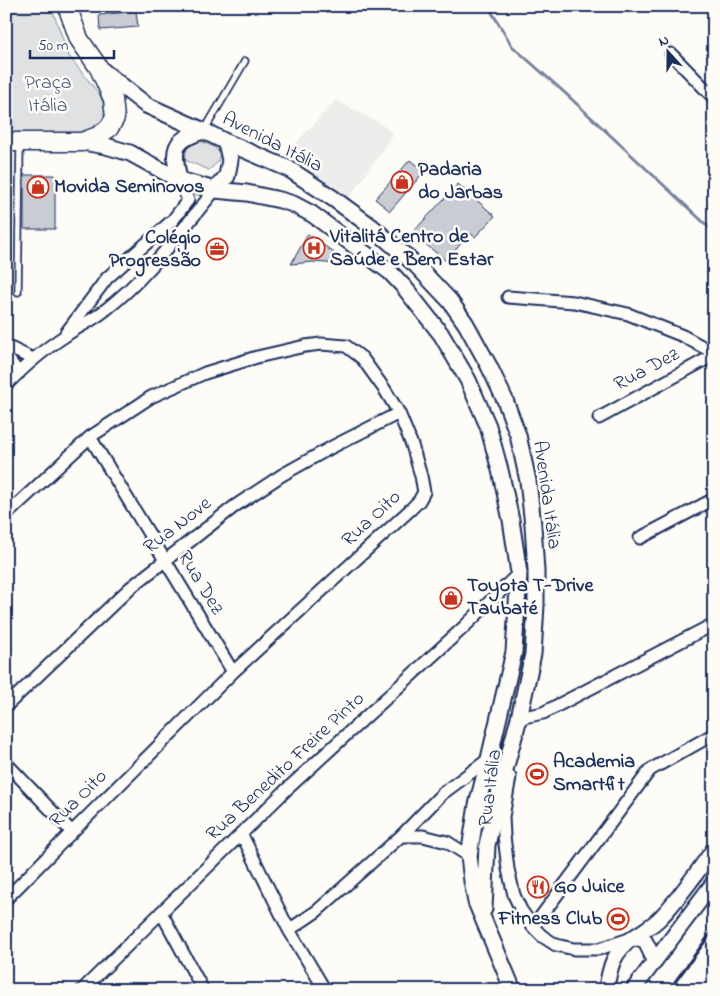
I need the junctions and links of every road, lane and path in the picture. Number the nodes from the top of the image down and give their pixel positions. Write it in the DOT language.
graph roads {
  1 [pos="67,6"];
  2 [pos="671,54"];
  3 [pos="245,62"];
  4 [pos="99,68"];
  5 [pos="714,98"];
  6 [pos="204,131"];
  7 [pos="13,142"];
  8 [pos="82,142"];
  9 [pos="226,142"];
  10 [pos="179,180"];
  11 [pos="215,190"];
  12 [pos="18,292"];
  13 [pos="508,297"];
  14 [pos="64,336"];
  15 [pos="6,346"];
  16 [pos="714,354"];
  17 [pos="6,356"];
  18 [pos="33,360"];
  19 [pos="19,373"];
  20 [pos="6,385"];
  21 [pos="399,414"];
  22 [pos="599,418"];
  23 [pos="90,437"];
  24 [pos="714,499"];
  25 [pos="6,515"];
  26 [pos="640,538"];
  27 [pos="164,560"];
  28 [pos="518,574"];
  29 [pos="714,624"];
  30 [pos="233,672"];
  31 [pos="6,706"];
  32 [pos="519,718"];
  33 [pos="714,734"];
  34 [pos="489,759"];
  35 [pos="6,763"];
  36 [pos="72,832"];
  37 [pos="241,834"];
  38 [pos="401,836"];
  39 [pos="714,849"];
  40 [pos="469,856"];
  41 [pos="714,882"];
  42 [pos="6,899"];
  43 [pos="160,912"];
  44 [pos="483,918"];
  45 [pos="533,927"];
  46 [pos="290,930"];
  47 [pos="634,938"];
  48 [pos="654,963"];
  49 [pos="85,989"];
  50 [pos="203,990"];
  51 [pos="325,990"];
  52 [pos="513,990"];
  53 [pos="606,990"];
  54 [pos="633,990"];
  1 -- 4 [label="main road"];
  2 -- 5 [label="street"];
  3 -- 6 [label="lane"];
  4 -- 6 [label="main road, Avenida Itália"];
  4 -- 8 [label="main road"];
  6 -- 9 [label="main road, Avenida Itália"];
  6 -- 10 [label="main road"];
  7 -- 8 [label="main road"];
  7 -- 12 [label="lane"];
  8 -- 10 [label="main road"];
  9 -- 11 [label="main road"];
  9 -- 32 [label="main road, Avenida Itália"];
  10 -- 11 [label="main road"];
  10 -- 14 [label="street"];
  11 -- 14 [label="street"];
  11 -- 28 [label="main road, Avenida Itália"];
  13 -- 16 [label="street"];
  14 -- 18 [label="street"];
  15 -- 18 [label="street"];
  16 -- 22 [label="street, Rua Dez"];
  17 -- 19 [label="street"];
  18 -- 19 [label="street"];
  19 -- 20 [label="street"];
  21 -- 23 [label="street, Rua Oito"];
  21 -- 27 [label="street, Rua Nove"];
  21 -- 30 [label="street, Rua Oito"];
  23 -- 25 [label="street, Rua Oito"];
  23 -- 27 [label="street, Rua Dez"];
  24 -- 26 [label="street"];
  27 -- 30 [label="street, Rua Dez"];
  27 -- 31 [label="street, Rua Nove"];
  28 -- 34 [label="main road, Avenida Itália"];
  28 -- 37 [label="street, Rua Benedito Freire Pinto"];
  29 -- 32 [label="street"];
  30 -- 36 [label="street, Rua Oito"];
  32 -- 44 [label="main road, Avenida Itália"];
  32 -- 45 [label="street, Rua Itália"];
  33 -- 45 [label="street"];
  34 -- 38 [label="street"];
  34 -- 40 [label="main road, Avenida Itália"];
  35 -- 36 [label="street"];
  36 -- 42 [label="street, Rua Oito"];
  37 -- 43 [label="street, Rua Benedito Freire Pinto"];
  37 -- 46 [label="street"];
  38 -- 40 [label="street"];
  38 -- 46 [label="street"];
  39 -- 47 [label="street"];
  40 -- 44 [label="main road, Avenida Itália"];
  41 -- 48 [label="street"];
  43 -- 49 [label="street, Rua Benedito Freire Pinto"];
  43 -- 50 [label="street"];
  44 -- 52 [label="main road, Avenida Itália"];
  45 -- 47 [label="street, Rua Itália"];
  46 -- 51 [label="street"];
  47 -- 48 [label="street"];
  47 -- 53 [label="street"];
  48 -- 54 [label="street"];
}
